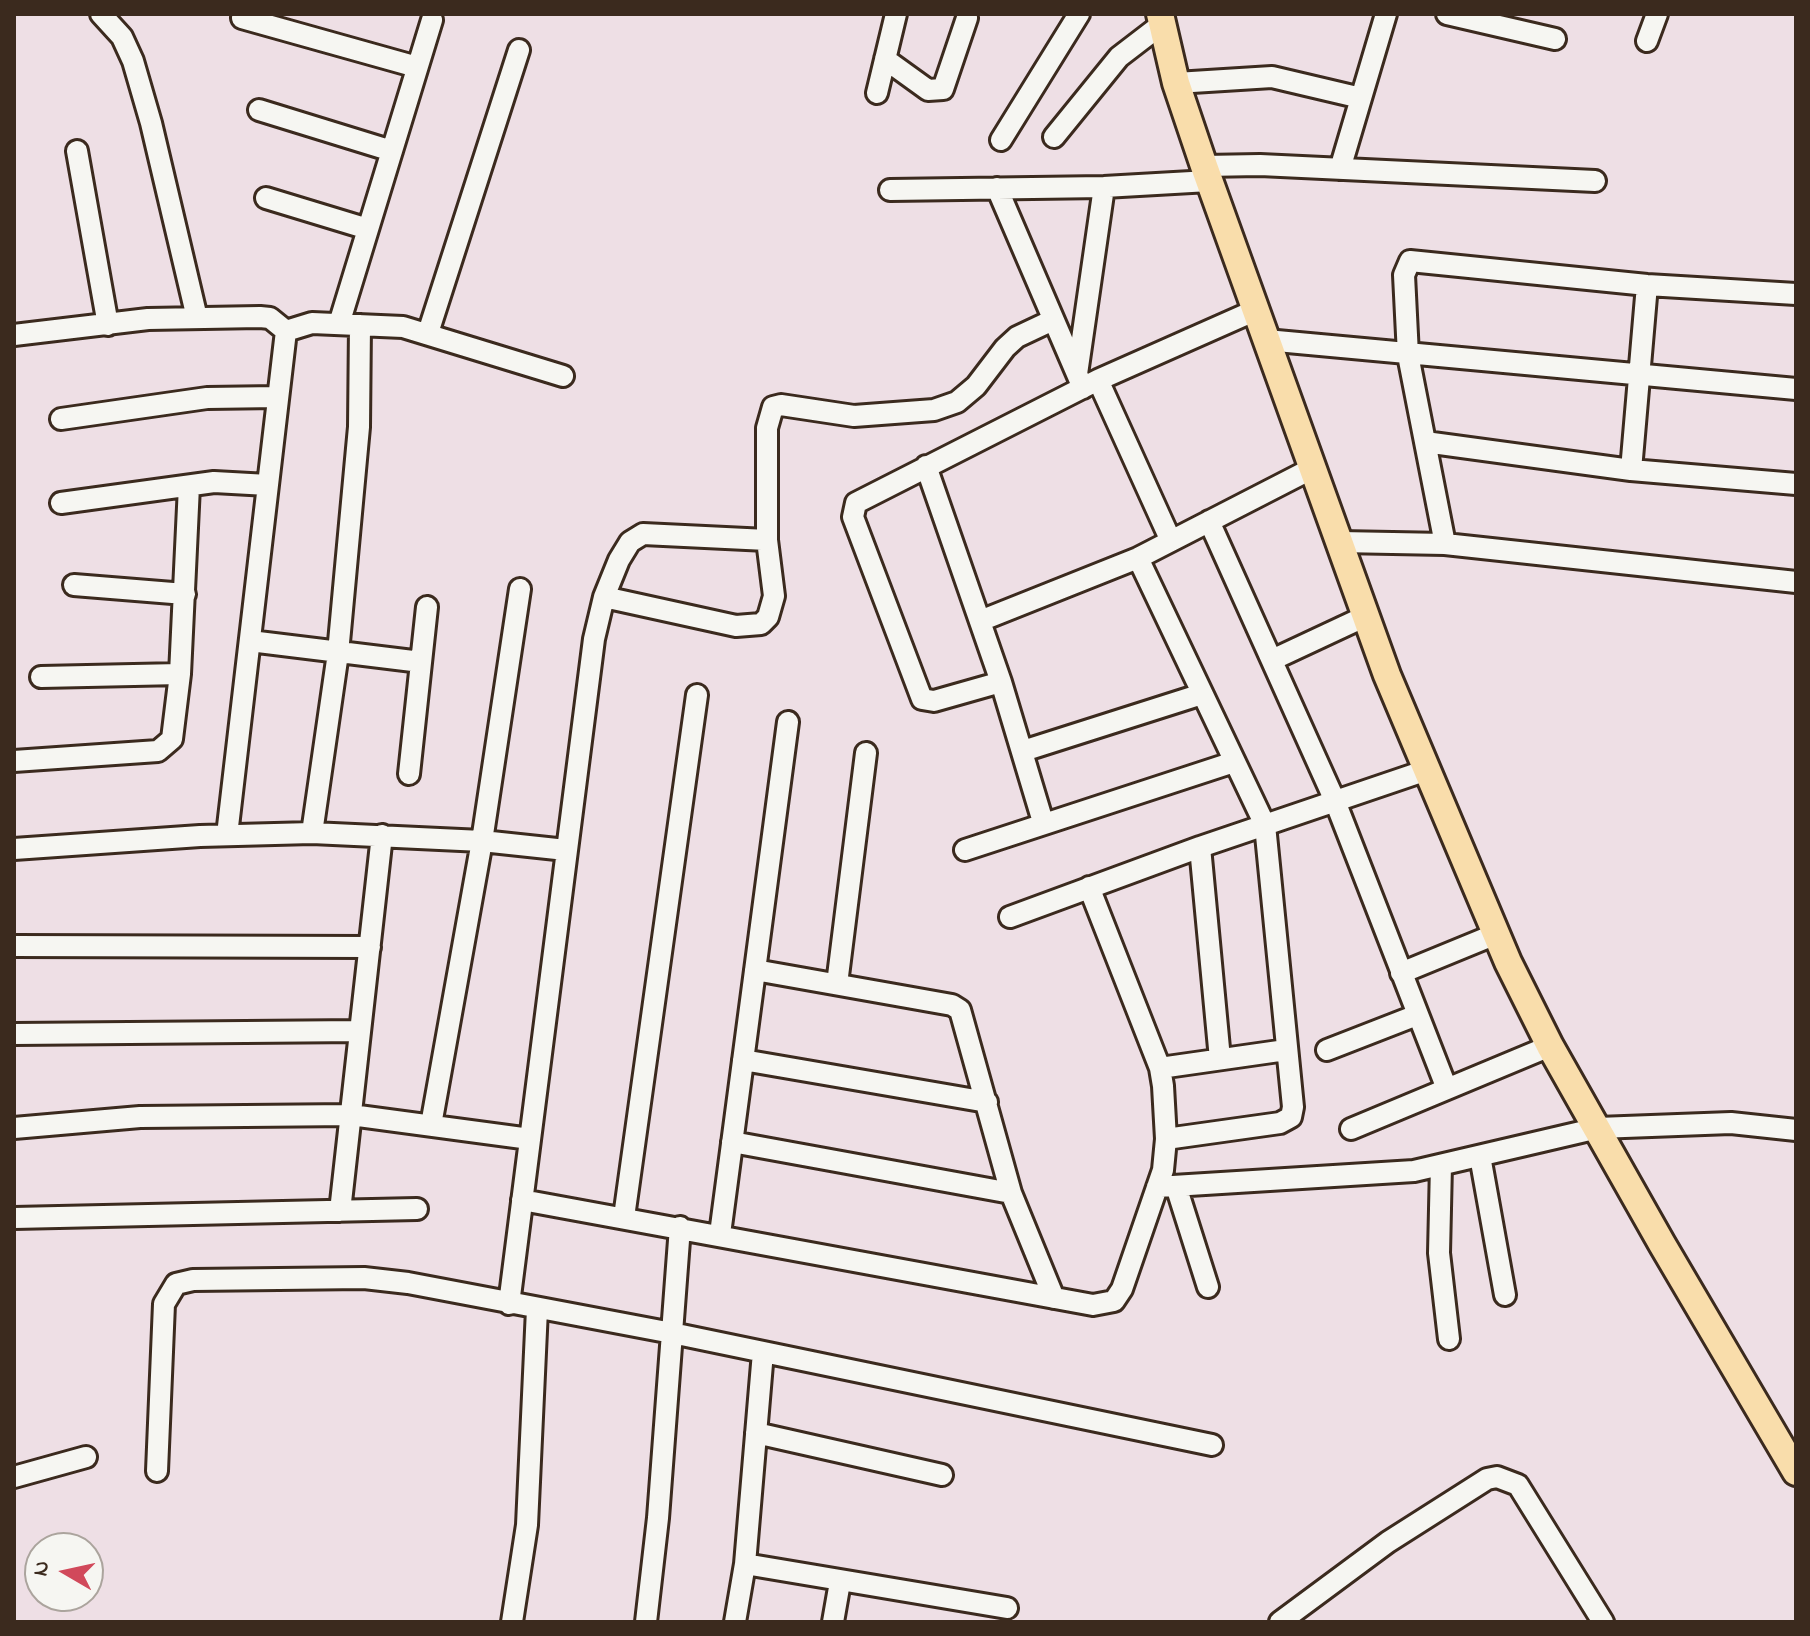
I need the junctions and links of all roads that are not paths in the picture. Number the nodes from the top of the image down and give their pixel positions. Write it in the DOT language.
graph roads {
  1 [pos="101,14"];
  2 [pos="896,14"];
  3 [pos="1079,14"];
  4 [pos="1386,14"];
  5 [pos="1447,14"];
  6 [pos="1657,14"];
  7 [pos="242,18"];
  8 [pos="967,18"];
  9 [pos="1161,19"];
  10 [pos="432,20"];
  11 [pos="1555,39"];
  12 [pos="1647,41"];
  13 [pos="519,50"];
  14 [pos="885,59"];
  15 [pos="417,67"];
  16 [pos="1176,83"];
  17 [pos="877,93"];
  18 [pos="1361,98"];
  19 [pos="259,110"];
  20 [pos="1054,137"];
  21 [pos="1001,140"];
  22 [pos="77,151"];
  23 [pos="392,151"];
  24 [pos="1340,169"];
  25 [pos="1207,173"];
  26 [pos="1595,181"];
  27 [pos="1104,187"];
  28 [pos="997,188"];
  29 [pos="890,190"];
  30 [pos="266,198"];
  31 [pos="368,229"];
  32 [pos="1647,285"];
  33 [pos="1796,294"];
  34 [pos="1256,310"];
  35 [pos="197,318"];
  36 [pos="1053,320"];
  37 [pos="339,324"];
  38 [pos="108,325"];
  39 [pos="360,325"];
  40 [pos="294,327"];
  41 [pos="428,333"];
  42 [pos="14,335"];
  43 [pos="1266,340"];
  44 [pos="1408,355"];
  45 [pos="1639,375"];
  46 [pos="563,376"];
  47 [pos="1086,381"];
  48 [pos="1796,389"];
  49 [pos="277,397"];
  50 [pos="61,419"];
  51 [pos="1425,442"];
  52 [pos="926,466"];
  53 [pos="1313,468"];
  54 [pos="1631,470"];
  55 [pos="1796,484"];
  56 [pos="268,485"];
  57 [pos="189,486"];
  58 [pos="61,503"];
  59 [pos="1209,521"];
  60 [pos="767,540"];
  61 [pos="1171,541"];
  62 [pos="1340,542"];
  63 [pos="1445,544"];
  64 [pos="1138,558"];
  65 [pos="1796,582"];
  66 [pos="74,585"];
  67 [pos="520,589"];
  68 [pos="185,594"];
  69 [pos="604,597"];
  70 [pos="427,607"];
  71 [pos="1366,616"];
  72 [pos="980,621"];
  73 [pos="250,641"];
  74 [pos="338,653"];
  75 [pos="1272,660"];
  76 [pos="421,662"];
  77 [pos="180,674"];
  78 [pos="41,677"];
  79 [pos="1001,682"];
  80 [pos="1202,694"];
  81 [pos="697,695"];
  82 [pos="788,722"];
  83 [pos="1023,751"];
  84 [pos="866,753"];
  85 [pos="14,761"];
  86 [pos="1234,762"];
  87 [pos="1427,770"];
  88 [pos="409,774"];
  89 [pos="1335,801"];
  90 [pos="1043,822"];
  91 [pos="1265,825"];
  92 [pos="312,833"];
  93 [pos="227,835"];
  94 [pos="382,835"];
  95 [pos="482,841"];
  96 [pos="1200,847"];
  97 [pos="14,849"];
  98 [pos="566,850"];
  99 [pos="965,850"];
  100 [pos="1089,887"];
  101 [pos="1010,917"];
  102 [pos="1496,934"];
  103 [pos="14,946"];
  104 [pos="370,947"];
  105 [pos="755,970"];
  106 [pos="1401,973"];
  107 [pos="837,984"];
  108 [pos="1417,1015"];
  109 [pos="360,1031"];
  110 [pos="14,1034"];
  111 [pos="1550,1046"];
  112 [pos="1286,1050"];
  113 [pos="1327,1050"];
  114 [pos="1220,1059"];
  115 [pos="743,1060"];
  116 [pos="1160,1068"];
  117 [pos="1447,1089"];
  118 [pos="987,1102"];
  119 [pos="351,1115"];
  120 [pos="431,1125"];
  121 [pos="14,1128"];
  122 [pos="1598,1128"];
  123 [pos="1351,1129"];
  124 [pos="1796,1130"];
  125 [pos="530,1139"];
  126 [pos="1166,1139"];
  127 [pos="732,1142"];
  128 [pos="1480,1156"];
  129 [pos="1441,1165"];
  130 [pos="1167,1187"];
  131 [pos="1011,1193"];
  132 [pos="522,1200"];
  133 [pos="417,1209"];
  134 [pos="340,1211"];
  135 [pos="624,1217"];
  136 [pos="14,1218"];
  137 [pos="680,1227"];
  138 [pos="720,1234"];
  139 [pos="1208,1287"];
  140 [pos="1505,1295"];
  141 [pos="1054,1298"];
  142 [pos="509,1304"];
  143 [pos="537,1309"];
  144 [pos="672,1333"];
  145 [pos="1449,1339"];
  146 [pos="763,1352"];
  147 [pos="756,1433"];
  148 [pos="1212,1445"];
  149 [pos="86,1457"];
  150 [pos="157,1471"];
  151 [pos="1796,1472"];
  152 [pos="942,1475"];
  153 [pos="14,1477"];
  154 [pos="745,1564"];
  155 [pos="840,1582"];
  156 [pos="1007,1608"];
  157 [pos="512,1622"];
  158 [pos="646,1622"];
  159 [pos="735,1622"];
  160 [pos="833,1622"];
  161 [pos="1280,1622"];
  162 [pos="1603,1622"];
  1 -- 35 [label="street"];
  2 -- 14 [label="street"];
  3 -- 21 [label="street"];
  4 -- 18 [label="street"];
  5 -- 11 [label="street"];
  6 -- 12 [label="street"];
  7 -- 15 [label="street"];
  8 -- 14 [label="street"];
  9 -- 16 [label="main road"];
  9 -- 20 [label="street"];
  10 -- 15 [label="street"];
  13 -- 41 [label="street"];
  14 -- 17 [label="street"];
  15 -- 23 [label="street"];
  16 -- 18 [label="street"];
  16 -- 25 [label="main road"];
  18 -- 24 [label="street"];
  19 -- 23 [label="street"];
  22 -- 38 [label="street"];
  23 -- 31 [label="street"];
  24 -- 25 [label="street"];
  24 -- 26 [label="street"];
  25 -- 27 [label="street"];
  25 -- 34 [label="main road"];
  27 -- 28 [label="street"];
  27 -- 47 [label="street"];
  28 -- 29 [label="street"];
  28 -- 36 [label="street"];
  30 -- 31 [label="street"];
  31 -- 37 [label="street"];
  32 -- 33 [label="street"];
  32 -- 44 [label="street"];
  32 -- 45 [label="street"];
  34 -- 43 [label="main road"];
  34 -- 47 [label="street"];
  35 -- 38 [label="street"];
  35 -- 40 [label="street"];
  36 -- 47 [label="street"];
  36 -- 60 [label="street"];
  37 -- 39 [label="street"];
  37 -- 40 [label="street"];
  38 -- 42 [label="street"];
  39 -- 41 [label="street"];
  39 -- 74 [label="street"];
  40 -- 49 [label="street"];
  41 -- 46 [label="street"];
  43 -- 44 [label="street"];
  43 -- 53 [label="main road"];
  44 -- 45 [label="street"];
  44 -- 51 [label="street"];
  45 -- 48 [label="street"];
  45 -- 54 [label="street"];
  47 -- 52 [label="street"];
  47 -- 61 [label="street"];
  49 -- 50 [label="street"];
  49 -- 56 [label="street"];
  51 -- 54 [label="street"];
  51 -- 63 [label="street"];
  52 -- 72 [label="street"];
  52 -- 79 [label="street"];
  53 -- 59 [label="street"];
  53 -- 62 [label="main road"];
  54 -- 55 [label="street"];
  56 -- 57 [label="street"];
  56 -- 73 [label="street"];
  57 -- 58 [label="street"];
  57 -- 68 [label="street"];
  59 -- 61 [label="street"];
  59 -- 75 [label="street"];
  60 -- 69 [label="street"];
  60 -- 69 [label="street"];
  61 -- 64 [label="street"];
  62 -- 63 [label="street"];
  62 -- 71 [label="main road"];
  63 -- 65 [label="street"];
  64 -- 72 [label="street"];
  64 -- 80 [label="street"];
  66 -- 68 [label="street"];
  67 -- 95 [label="street"];
  68 -- 77 [label="street"];
  69 -- 98 [label="street"];
  70 -- 76 [label="street"];
  71 -- 75 [label="street"];
  71 -- 87 [label="main road"];
  72 -- 79 [label="street"];
  73 -- 74 [label="street"];
  73 -- 93 [label="street"];
  74 -- 76 [label="street"];
  74 -- 92 [label="street"];
  75 -- 89 [label="street"];
  76 -- 88 [label="street"];
  77 -- 78 [label="street"];
  77 -- 85 [label="street"];
  79 -- 83 [label="street"];
  80 -- 83 [label="street"];
  80 -- 86 [label="street"];
  81 -- 135 [label="street"];
  82 -- 105 [label="street"];
  83 -- 90 [label="street"];
  84 -- 107 [label="street"];
  86 -- 90 [label="street"];
  86 -- 91 [label="street"];
  87 -- 89 [label="street"];
  87 -- 102 [label="main road"];
  89 -- 91 [label="street"];
  89 -- 106 [label="street"];
  90 -- 99 [label="street"];
  91 -- 96 [label="street"];
  91 -- 112 [label="street"];
  92 -- 93 [label="street"];
  92 -- 94 [label="street"];
  93 -- 97 [label="street"];
  94 -- 95 [label="street"];
  94 -- 104 [label="street"];
  95 -- 98 [label="street"];
  95 -- 120 [label="street"];
  96 -- 100 [label="street"];
  96 -- 114 [label="street"];
  98 -- 125 [label="street"];
  100 -- 101 [label="street"];
  100 -- 116 [label="street"];
  102 -- 106 [label="street"];
  102 -- 111 [label="main road"];
  103 -- 104 [label="street"];
  104 -- 109 [label="street"];
  105 -- 107 [label="street"];
  105 -- 115 [label="street"];
  106 -- 108 [label="street"];
  107 -- 118 [label="street"];
  108 -- 113 [label="street"];
  108 -- 117 [label="street"];
  109 -- 110 [label="street"];
  109 -- 119 [label="street"];
  111 -- 117 [label="street"];
  111 -- 122 [label="main road"];
  112 -- 114 [label="street"];
  112 -- 126 [label="street"];
  114 -- 116 [label="street"];
  115 -- 118 [label="street"];
  115 -- 127 [label="street"];
  116 -- 126 [label="street"];
  117 -- 123 [label="street"];
  118 -- 131 [label="street"];
  119 -- 120 [label="street"];
  119 -- 121 [label="street"];
  119 -- 134 [label="street"];
  120 -- 125 [label="street"];
  122 -- 124 [label="street"];
  122 -- 128 [label="street"];
  122 -- 151 [label="main road"];
  125 -- 132 [label="street"];
  126 -- 130 [label="street"];
  127 -- 131 [label="street"];
  127 -- 138 [label="street"];
  128 -- 129 [label="street"];
  128 -- 140 [label="street"];
  129 -- 130 [label="street"];
  129 -- 145 [label="street"];
  130 -- 139 [label="street"];
  130 -- 141 [label="street"];
  131 -- 141 [label="street"];
  132 -- 135 [label="street"];
  132 -- 142 [label="street"];
  133 -- 134 [label="street"];
  134 -- 136 [label="street"];
  135 -- 137 [label="street"];
  137 -- 138 [label="street"];
  137 -- 144 [label="street"];
  138 -- 141 [label="street"];
  142 -- 143 [label="street"];
  142 -- 150 [label="street"];
  143 -- 144 [label="street"];
  143 -- 157 [label="street"];
  144 -- 146 [label="street"];
  144 -- 158 [label="street"];
  146 -- 147 [label="street"];
  146 -- 148 [label="street"];
  147 -- 152 [label="street"];
  147 -- 154 [label="street"];
  149 -- 153 [label="street"];
  154 -- 155 [label="street"];
  154 -- 159 [label="street"];
  155 -- 156 [label="street"];
  155 -- 160 [label="street"];
  161 -- 162 [label="street"];
}
